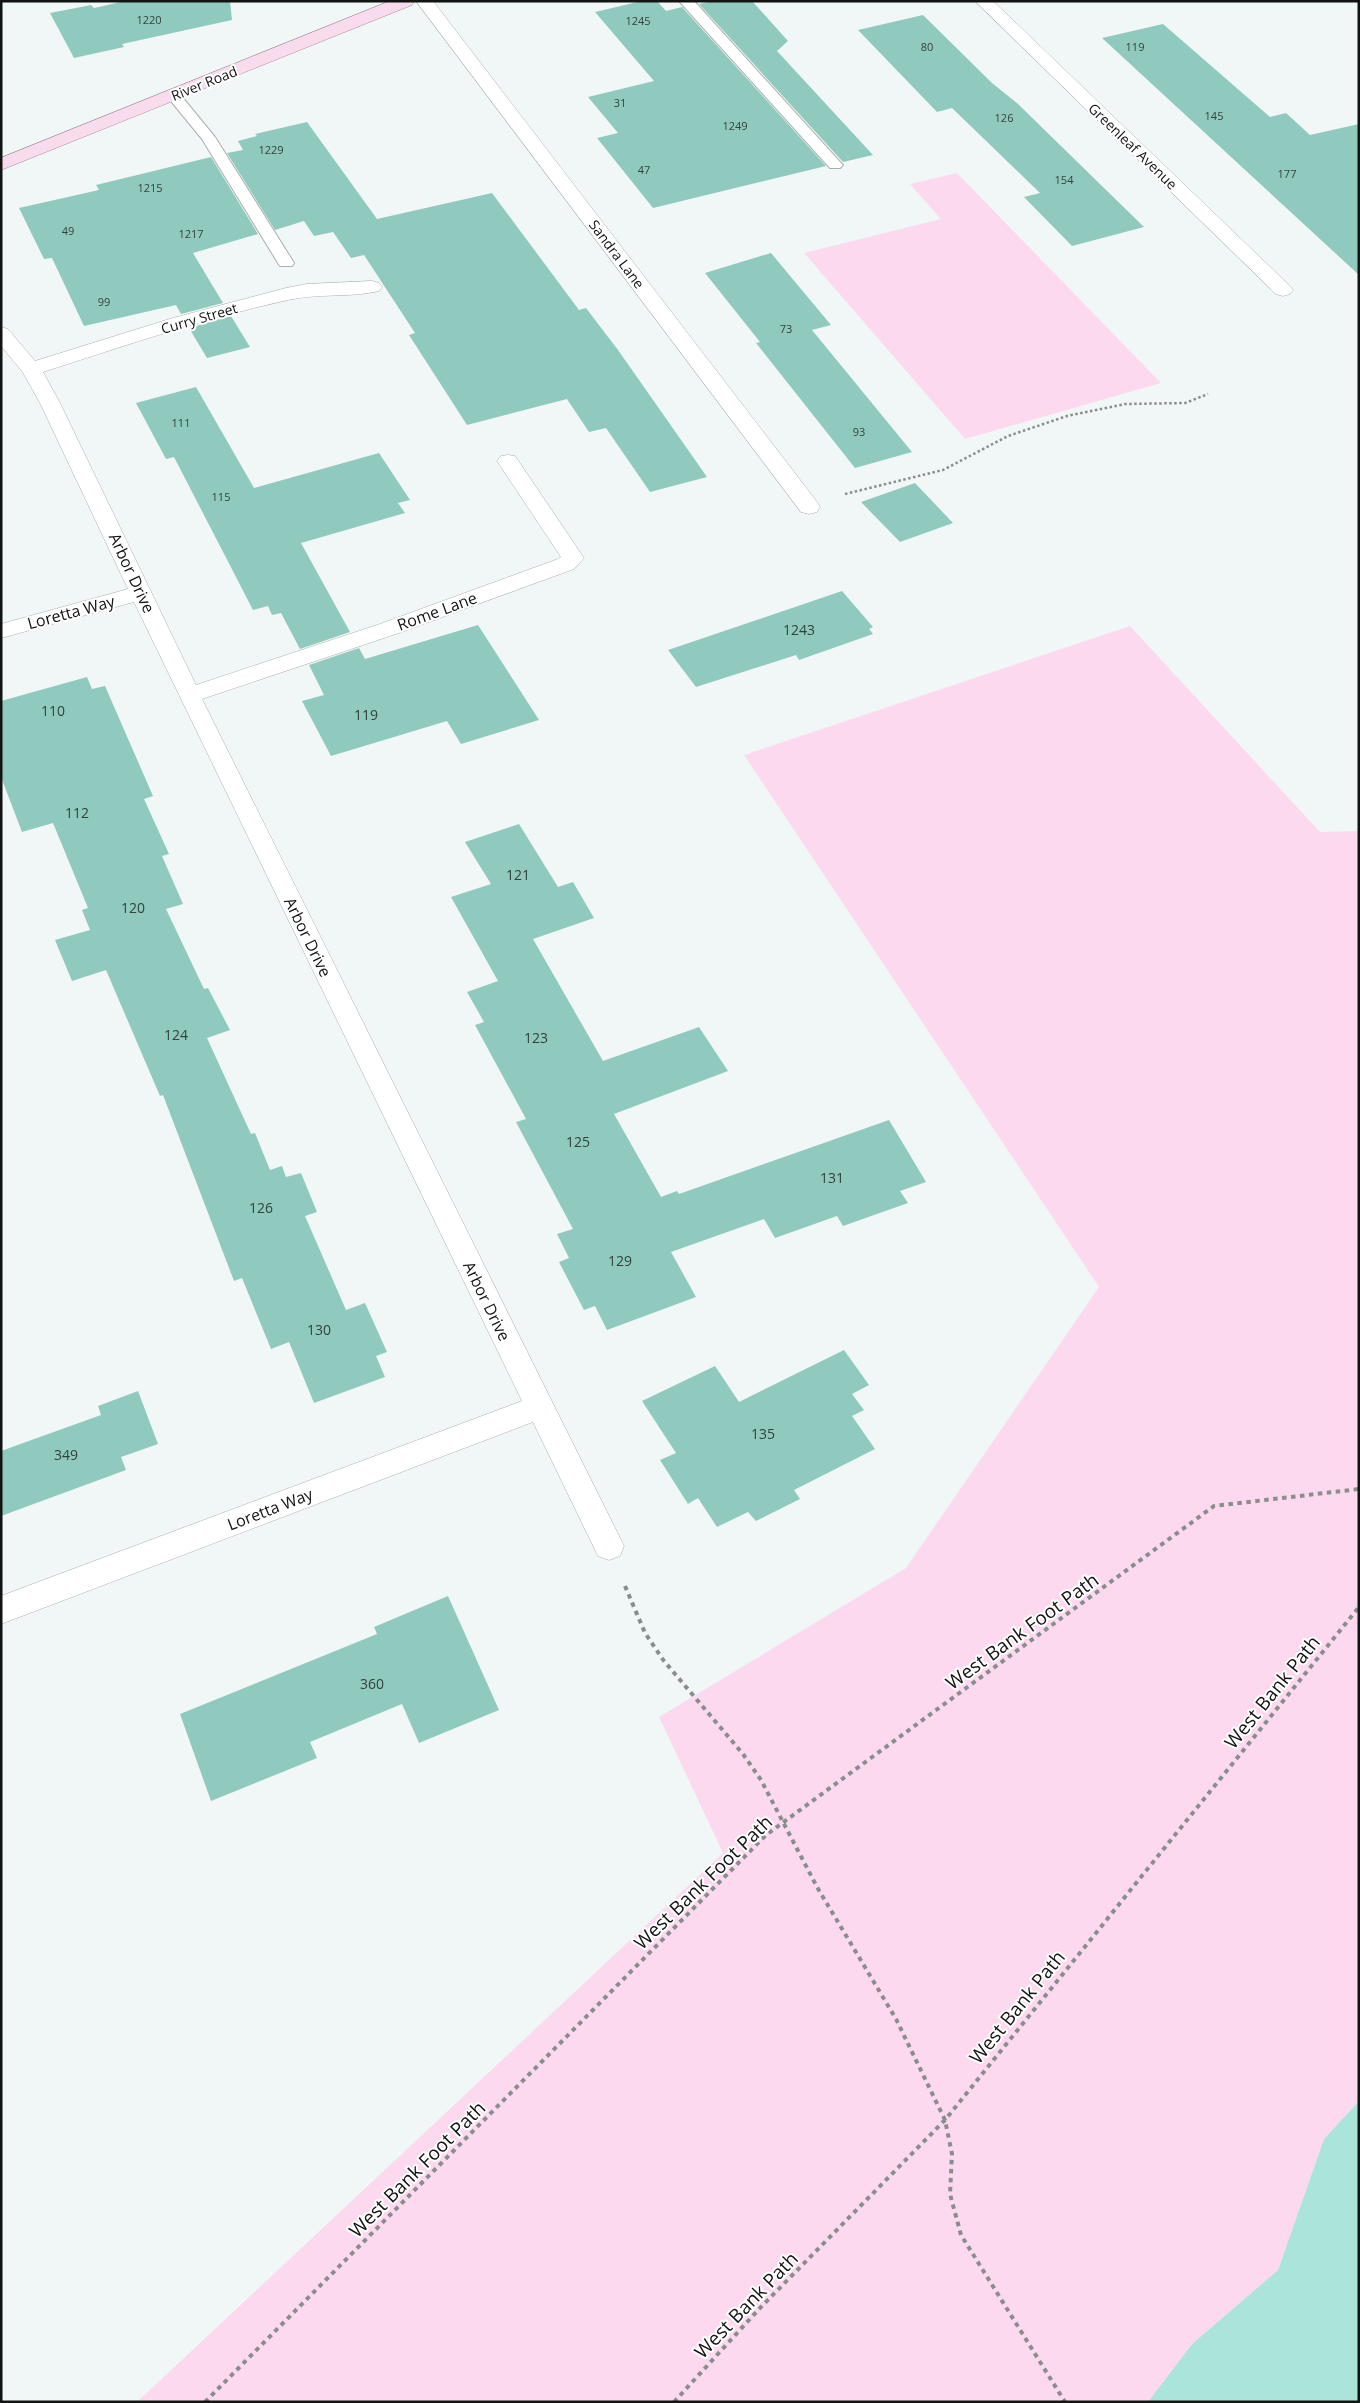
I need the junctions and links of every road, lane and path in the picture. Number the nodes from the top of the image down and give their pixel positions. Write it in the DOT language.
graph roads {
  1 [pos="406,1"];
  2 [pos="424,1"];
  3 [pos="686,1"];
  4 [pos="983,1"];
  5 [pos="173,95"];
  6 [pos="1,165"];
  7 [pos="835,165"];
  8 [pos="286,263"];
  9 [pos="372,287"];
  10 [pos="1283,290"];
  11 [pos="1,333"];
  12 [pos="31,369"];
  13 [pos="1208,394"];
  14 [pos="508,461"];
  15 [pos="810,507"];
  16 [pos="142,593"];
  17 [pos="1,631"];
  18 [pos="189,695"];
  19 [pos="539,1407"];
  20 [pos="1359,1489"];
  21 [pos="609,1546"];
  22 [pos="1359,1607"];
  23 [pos="1,1610"];
  24 [pos="784,1822"];
  25 [pos="945,2120"];
  26 [pos="205,2402"];
  27 [pos="674,2402"];
  28 [pos="1065,2402"];
  1 -- 5 [label="main road, River Road"];
  2 -- 15 [label="street, Sandra Lane"];
  3 -- 7 [label="lane"];
  4 -- 10 [label="street, Greenleaf Avenue"];
  5 -- 6 [label="main road, River Road"];
  5 -- 8 [label="lane"];
  9 -- 12 [label="street, Curry Street"];
  11 -- 12 [label="street, Arbor Drive"];
  12 -- 16 [label="street, Arbor Drive"];
  13 -- 15 [label="path"];
  14 -- 18 [label="street, Rome Lane"];
  16 -- 17 [label="street, Loretta Way"];
  16 -- 18 [label="street, Arbor Drive"];
  18 -- 19 [label="street, Arbor Drive"];
  19 -- 21 [label="street, Arbor Drive"];
  19 -- 23 [label="street, Loretta Way"];
  20 -- 24 [label="path, West Bank Foot Path"];
  21 -- 24 [label="path"];
  22 -- 25 [label="path, West Bank Path"];
  24 -- 25 [label="path"];
  24 -- 26 [label="path, West Bank Foot Path"];
  25 -- 27 [label="path, West Bank Path"];
  25 -- 28 [label="path"];
}
